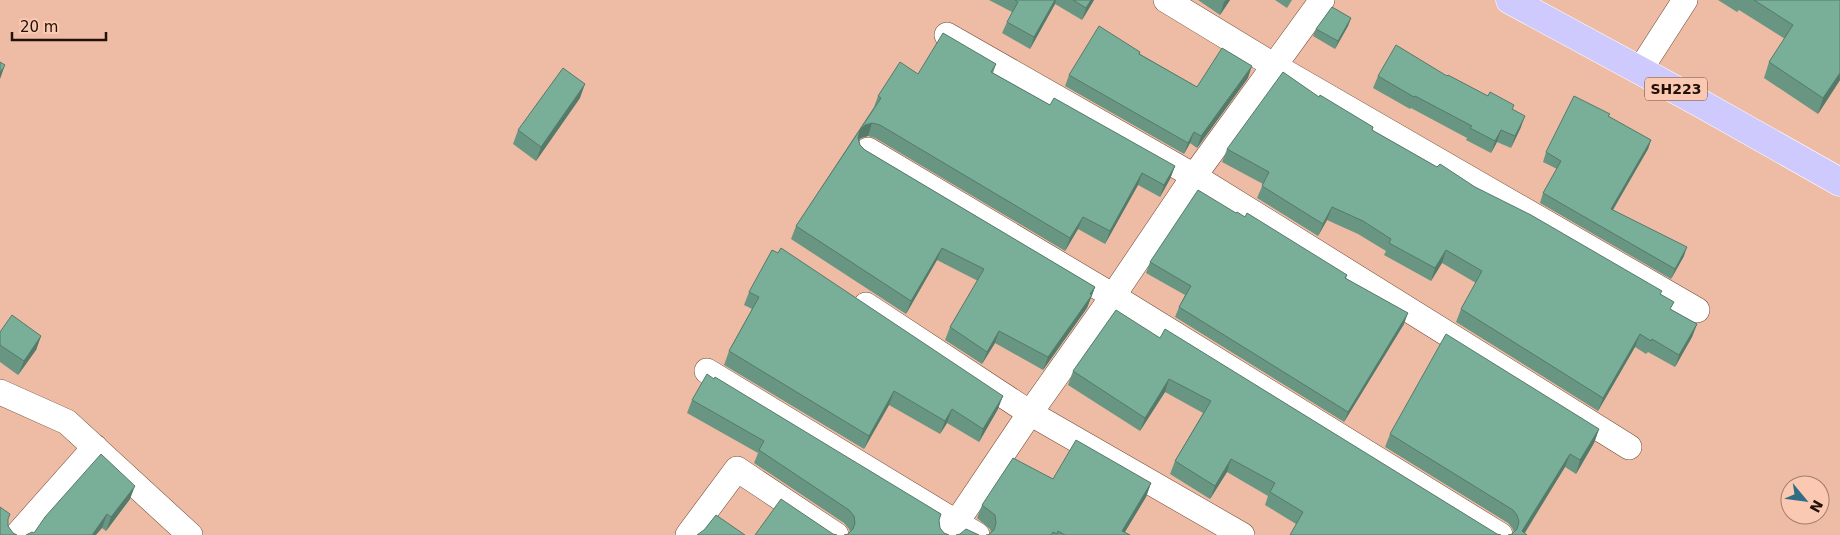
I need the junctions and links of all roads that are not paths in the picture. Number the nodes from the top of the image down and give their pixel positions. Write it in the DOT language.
graph roads {
  1 [pos="1166,0"];
  2 [pos="1322,0"];
  3 [pos="1510,0"];
  4 [pos="1685,0"];
  5 [pos="947,35"];
  6 [pos="1273,65"];
  7 [pos="1640,70"];
  8 [pos="868,150"];
  9 [pos="1194,176"];
  10 [pos="1840,182"];
  11 [pos="843,290"];
  12 [pos="1112,296"];
  13 [pos="1697,310"];
  14 [pos="707,371"];
  15 [pos="0,392"];
  16 [pos="1030,413"];
  17 [pos="95,447"];
  18 [pos="1629,447"];
  19 [pos="952,528"];
  20 [pos="17,535"];
  21 [pos="190,535"];
  22 [pos="688,535"];
  23 [pos="836,535"];
  24 [pos="977,535"];
  25 [pos="1242,535"];
  26 [pos="1500,535"];
  1 -- 6 [label="street"];
  2 -- 6 [label="street"];
  3 -- 7 [label="main road, SH223"];
  4 -- 7 [label="street"];
  5 -- 9 [label="street"];
  6 -- 9 [label="street"];
  6 -- 13 [label="street"];
  7 -- 10 [label="main road, SH223"];
  8 -- 12 [label="street"];
  9 -- 12 [label="street"];
  9 -- 18 [label="street"];
  11 -- 16 [label="street"];
  12 -- 16 [label="street"];
  12 -- 26 [label="street"];
  14 -- 19 [label="street"];
  15 -- 17 [label="street"];
  16 -- 19 [label="street"];
  16 -- 25 [label="street"];
  17 -- 20 [label="street"];
  17 -- 21 [label="street"];
  19 -- 24 [label="street"];
  22 -- 23 [label="street"];
}
